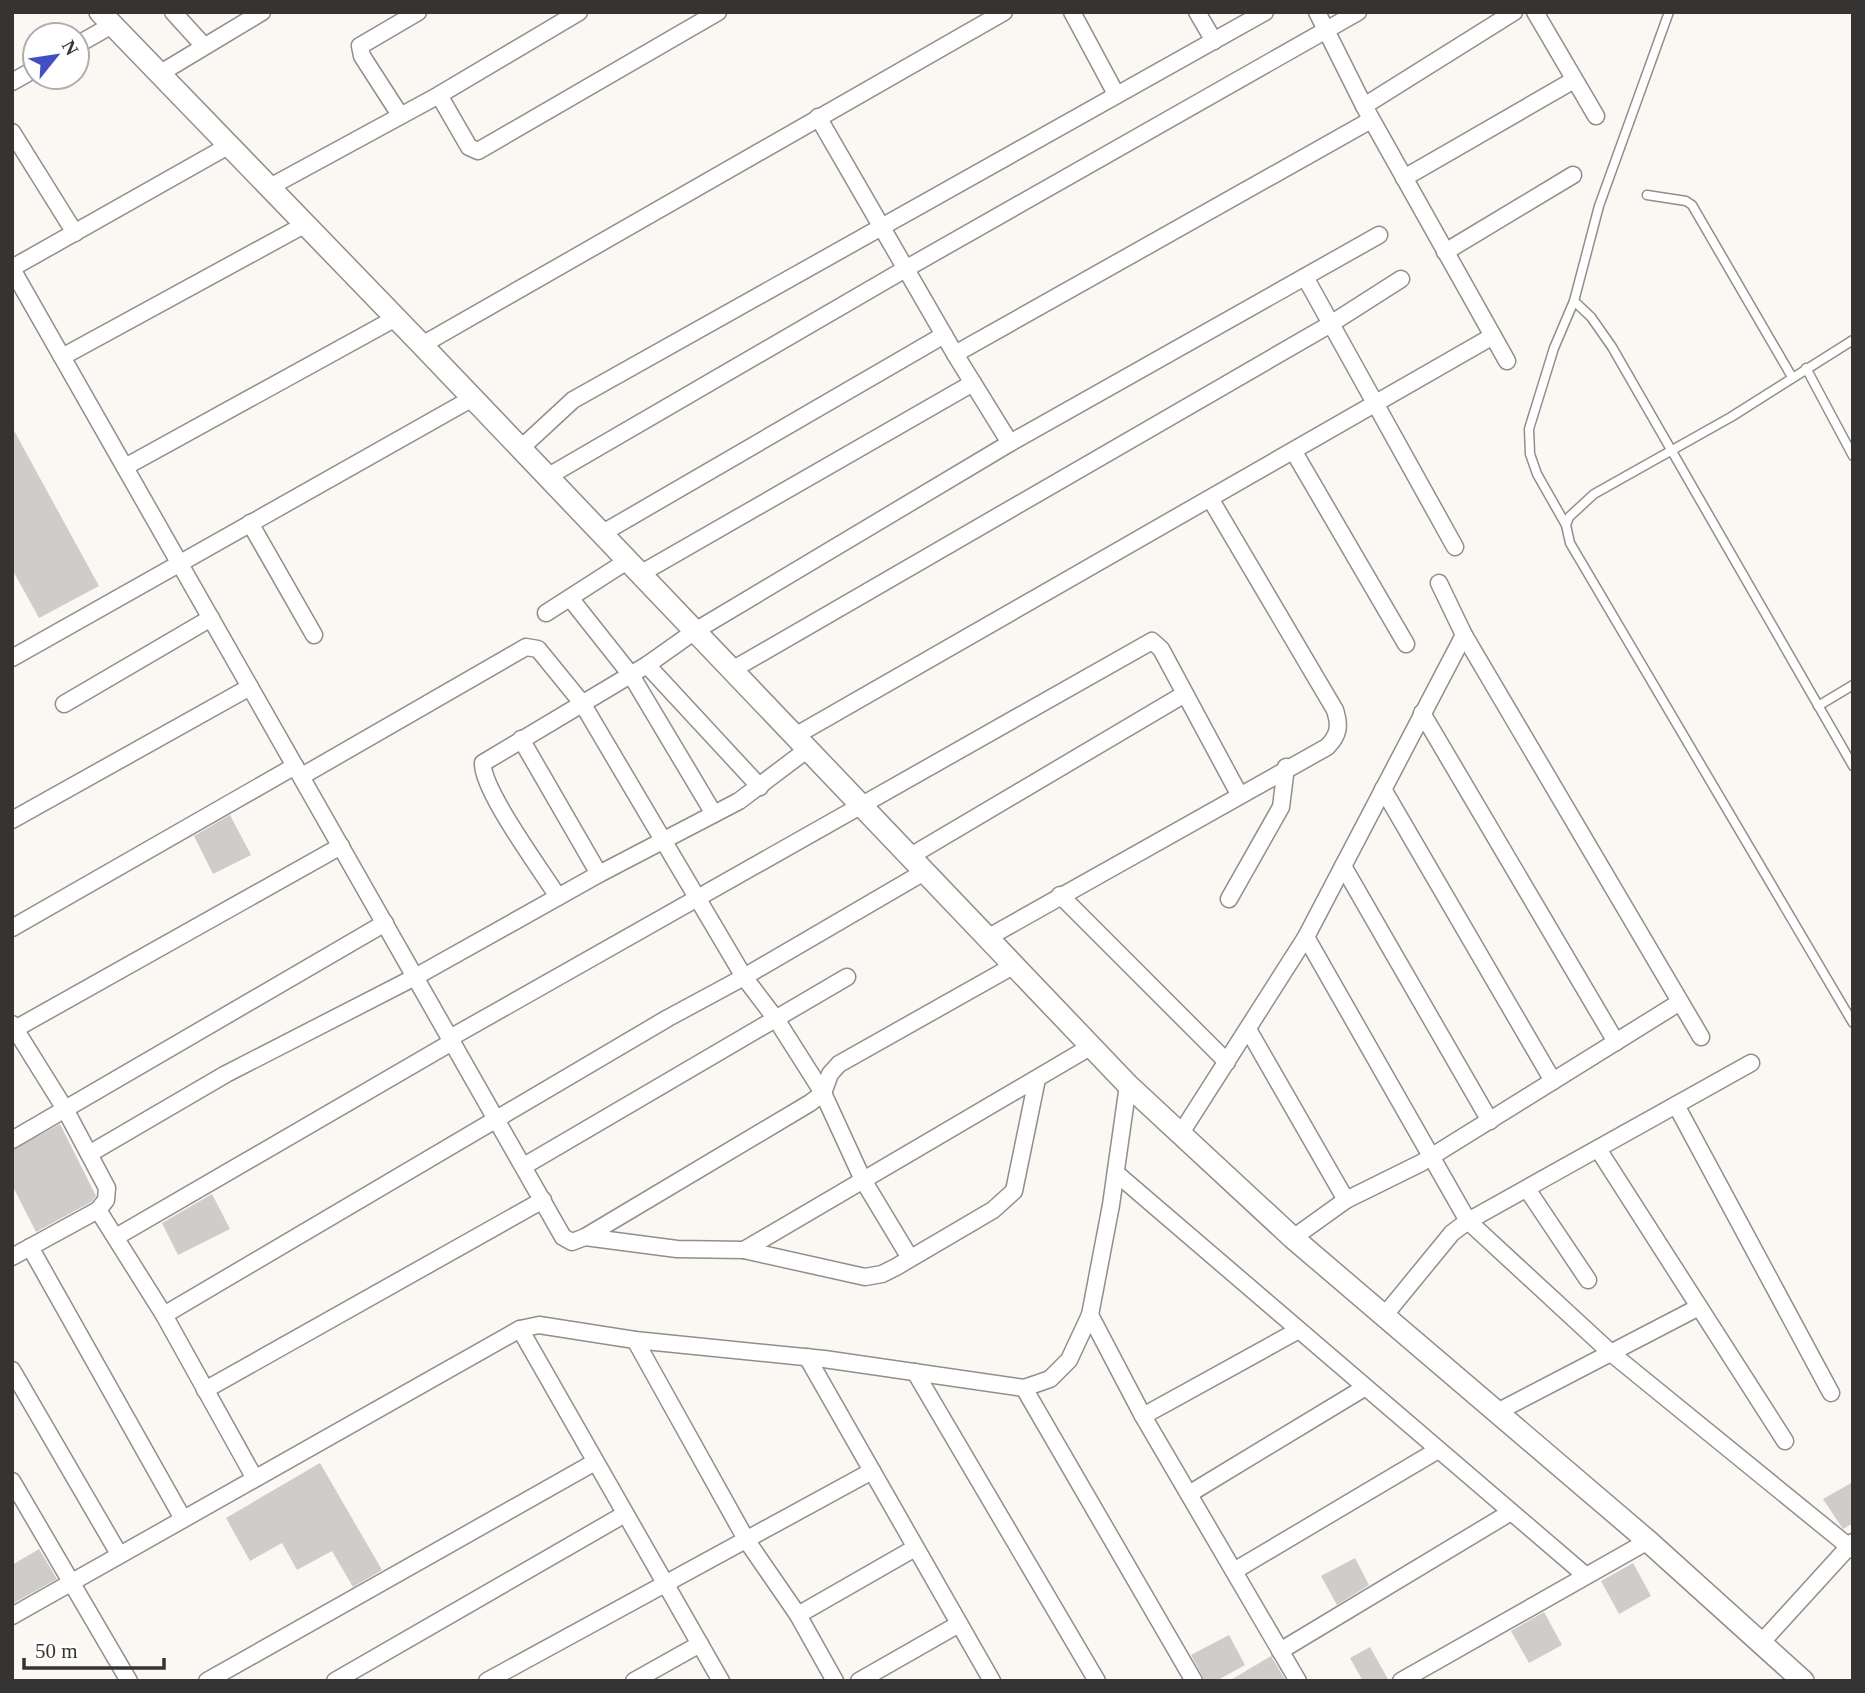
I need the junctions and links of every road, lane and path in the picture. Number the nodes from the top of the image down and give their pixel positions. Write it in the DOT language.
graph roads {
  1 [pos="173,12"];
  2 [pos="262,12"];
  3 [pos="418,12"];
  4 [pos="579,12"];
  5 [pos="718,12"];
  6 [pos="1004,12"];
  7 [pos="1072,12"];
  8 [pos="1197,12"];
  9 [pos="1265,12"];
  10 [pos="1317,12"];
  11 [pos="1358,12"];
  12 [pos="1514,12"];
  13 [pos="1535,12"];
  14 [pos="1669,12"];
  15 [pos="106,19"];
  16 [pos="234,19"];
  17 [pos="91,32"];
  18 [pos="1328,32"];
  19 [pos="1214,41"];
  20 [pos="204,46"];
  21 [pos="159,74"];
  22 [pos="1574,80"];
  23 [pos="1116,94"];
  24 [pos="439,95"];
  25 [pos="1367,113"];
  26 [pos="400,115"];
  27 [pos="1596,116"];
  28 [pos="818,117"];
  29 [pos="12,132"];
  30 [pos="228,146"];
  31 [pos="1573,175"];
  32 [pos="1404,178"];
  33 [pos="268,188"];
  34 [pos="1647,195"];
  35 [pos="304,225"];
  36 [pos="882,226"];
  37 [pos="75,233"];
  38 [pos="1379,235"];
  39 [pos="1445,252"];
  40 [pos="12,268"];
  41 [pos="906,268"];
  42 [pos="1305,277"];
  43 [pos="1401,279"];
  44 [pos="1574,301"];
  45 [pos="394,319"];
  46 [pos="1329,325"];
  47 [pos="944,335"];
  48 [pos="1493,336"];
  49 [pos="1853,340"];
  50 [pos="422,345"];
  51 [pos="955,354"];
  52 [pos="62,357"];
  53 [pos="1507,361"];
  54 [pos="1806,368"];
  55 [pos="1792,377"];
  56 [pos="973,383"];
  57 [pos="471,399"];
  58 [pos="1374,406"];
  59 [pos="1010,443"];
  60 [pos="520,449"];
  61 [pos="1671,449"];
  62 [pos="1294,452"];
  63 [pos="1852,452"];
  64 [pos="125,467"];
  65 [pos="547,477"];
  66 [pos="1211,500"];
  67 [pos="250,523"];
  68 [pos="1566,525"];
  69 [pos="601,534"];
  70 [pos="1455,547"];
  71 [pos="180,563"];
  72 [pos="633,567"];
  73 [pos="1439,583"];
  74 [pos="570,598"];
  75 [pos="546,613"];
  76 [pos="211,618"];
  77 [pos="695,631"];
  78 [pos="314,635"];
  79 [pos="1464,635"];
  80 [pos="1406,644"];
  81 [pos="12,658"];
  82 [pos="647,665"];
  83 [pos="732,670"];
  84 [pos="631,675"];
  85 [pos="1853,685"];
  86 [pos="250,687"];
  87 [pos="1183,695"];
  88 [pos="582,702"];
  89 [pos="64,704"];
  90 [pos="1818,706"];
  91 [pos="1422,713"];
  92 [pos="521,739"];
  93 [pos="802,743"];
  94 [pos="1853,766"];
  95 [pos="1286,767"];
  96 [pos="299,771"];
  97 [pos="760,787"];
  98 [pos="1383,789"];
  99 [pos="1239,794"];
  100 [pos="860,805"];
  101 [pos="714,814"];
  102 [pos="12,820"];
  103 [pos="664,841"];
  104 [pos="341,846"];
  105 [pos="917,864"];
  106 [pos="1343,866"];
  107 [pos="599,874"];
  108 [pos="1060,895"];
  109 [pos="697,896"];
  110 [pos="558,897"];
  111 [pos="1229,899"];
  112 [pos="385,923"];
  113 [pos="12,928"];
  114 [pos="1307,937"];
  115 [pos="987,938"];
  116 [pos="1013,966"];
  117 [pos="417,976"];
  118 [pos="744,977"];
  119 [pos="847,977"];
  120 [pos="1680,1002"];
  121 [pos="776,1019"];
  122 [pos="1853,1023"];
  123 [pos="14,1031"];
  124 [pos="1249,1031"];
  125 [pos="1701,1037"];
  126 [pos="451,1040"];
  127 [pos="1616,1042"];
  128 [pos="1090,1047"];
  129 [pos="1227,1062"];
  130 [pos="1751,1063"];
  131 [pos="1037,1079"];
  132 [pos="1553,1081"];
  133 [pos="1128,1085"];
  134 [pos="822,1093"];
  135 [pos="1676,1105"];
  136 [pos="65,1109"];
  137 [pos="498,1120"];
  138 [pos="1490,1121"];
  139 [pos="1181,1133"];
  140 [pos="12,1140"];
  141 [pos="1598,1149"];
  142 [pos="89,1154"];
  143 [pos="1430,1156"];
  144 [pos="524,1167"];
  145 [pos="1116,1173"];
  146 [pos="863,1180"];
  147 [pos="1527,1189"];
  148 [pos="543,1200"];
  149 [pos="1346,1200"];
  150 [pos="98,1210"];
  151 [pos="1468,1221"];
  152 [pos="116,1237"];
  153 [pos="585,1237"];
  154 [pos="1293,1238"];
  155 [pos="30,1247"];
  156 [pos="744,1250"];
  157 [pos="12,1257"];
  158 [pos="910,1258"];
  159 [pos="1588,1280"];
  160 [pos="1699,1307"];
  161 [pos="164,1315"];
  162 [pos="1090,1315"];
  163 [pos="1384,1315"];
  164 [pos="520,1329"];
  165 [pos="1297,1331"];
  166 [pos="635,1340"];
  167 [pos="1611,1353"];
  168 [pos="807,1357"];
  169 [pos="12,1370"];
  170 [pos="915,1372"];
  171 [pos="1024,1388"];
  172 [pos="1364,1388"];
  173 [pos="205,1391"];
  174 [pos="1831,1393"];
  175 [pos="1497,1412"];
  176 [pos="1143,1416"];
  177 [pos="1785,1441"];
  178 [pos="1438,1450"];
  179 [pos="595,1462"];
  180 [pos="872,1471"];
  181 [pos="254,1477"];
  182 [pos="12,1481"];
  183 [pos="1189,1494"];
  184 [pos="1511,1512"];
  185 [pos="625,1514"];
  186 [pos="182,1517"];
  187 [pos="747,1541"];
  188 [pos="1648,1541"];
  189 [pos="1851,1546"];
  190 [pos="915,1548"];
  191 [pos="119,1554"];
  192 [pos="1234,1572"];
  193 [pos="1585,1575"];
  194 [pos="73,1580"];
  195 [pos="664,1582"];
  196 [pos="12,1615"];
  197 [pos="798,1615"];
  198 [pos="960,1624"];
  199 [pos="1761,1643"];
  200 [pos="700,1644"];
  201 [pos="1280,1651"];
  202 [pos="129,1681"];
  203 [pos="207,1681"];
  204 [pos="335,1681"];
  205 [pos="487,1681"];
  206 [pos="634,1681"];
  207 [pos="720,1681"];
  208 [pos="835,1681"];
  209 [pos="859,1681"];
  210 [pos="992,1681"];
  211 [pos="1097,1681"];
  212 [pos="1194,1681"];
  213 [pos="1298,1681"];
  214 [pos="1401,1681"];
  215 [pos="1803,1681"];
  1 -- 20 [label="street"];
  2 -- 16 [label="street"];
  3 -- 26 [label="street"];
  4 -- 24 [label="street"];
  5 -- 24 [label="street"];
  6 -- 28 [label="street"];
  7 -- 23 [label="street"];
  8 -- 19 [label="street"];
  9 -- 19 [label="street"];
  10 -- 18 [label="street"];
  11 -- 18 [label="street"];
  12 -- 25 [label="street"];
  13 -- 22 [label="street"];
  14 -- 44 [label="lane"];
  15 -- 17 [label="street"];
  15 -- 21 [label="street"];
  16 -- 20 [label="street"];
  18 -- 25 [label="street"];
  18 -- 41 [label="street"];
  19 -- 23 [label="street"];
  20 -- 21 [label="street"];
  21 -- 30 [label="street"];
  22 -- 27 [label="street"];
  22 -- 32 [label="street"];
  23 -- 36 [label="street"];
  24 -- 26 [label="street"];
  25 -- 32 [label="street"];
  25 -- 51 [label="street"];
  26 -- 33 [label="street"];
  28 -- 36 [label="street"];
  28 -- 50 [label="street"];
  29 -- 37 [label="street"];
  30 -- 33 [label="street"];
  30 -- 37 [label="street"];
  31 -- 39 [label="street"];
  32 -- 39 [label="street"];
  33 -- 35 [label="street"];
  34 -- 55 [label="lane"];
  35 -- 45 [label="street"];
  35 -- 52 [label="street"];
  36 -- 41 [label="street"];
  36 -- 60 [label="street"];
  37 -- 40 [label="street"];
  38 -- 42 [label="street"];
  39 -- 48 [label="street"];
  40 -- 52 [label="street"];
  41 -- 47 [label="street"];
  41 -- 65 [label="street"];
  42 -- 46 [label="street"];
  42 -- 59 [label="street"];
  43 -- 46 [label="street"];
  44 -- 61 [label="lane"];
  44 -- 68 [label="lane"];
  45 -- 50 [label="street"];
  45 -- 64 [label="street"];
  46 -- 58 [label="street"];
  46 -- 83 [label="street"];
  47 -- 51 [label="street"];
  47 -- 69 [label="street"];
  48 -- 53 [label="street"];
  48 -- 58 [label="street"];
  49 -- 54 [label="lane"];
  50 -- 57 [label="street"];
  51 -- 56 [label="street"];
  52 -- 64 [label="street"];
  54 -- 55 [label="lane"];
  54 -- 63 [label="lane"];
  55 -- 61 [label="lane"];
  56 -- 59 [label="street"];
  56 -- 72 [label="street"];
  57 -- 60 [label="street"];
  57 -- 67 [label="street"];
  58 -- 62 [label="street"];
  58 -- 70 [label="street"];
  59 -- 77 [label="street"];
  60 -- 65 [label="street"];
  61 -- 68 [label="lane"];
  61 -- 90 [label="lane"];
  62 -- 66 [label="street"];
  62 -- 80 [label="street"];
  64 -- 71 [label="street"];
  65 -- 69 [label="street"];
  66 -- 93 [label="street"];
  66 -- 95 [label="street"];
  67 -- 71 [label="street"];
  67 -- 78 [label="street"];
  68 -- 122 [label="lane"];
  69 -- 72 [label="street"];
  71 -- 76 [label="street"];
  71 -- 81 [label="street"];
  72 -- 74 [label="street"];
  72 -- 77 [label="street"];
  73 -- 79 [label="street"];
  74 -- 75 [label="street"];
  74 -- 84 [label="street"];
  76 -- 86 [label="street"];
  76 -- 89 [label="street"];
  77 -- 82 [label="street"];
  77 -- 83 [label="street"];
  79 -- 91 [label="street"];
  79 -- 120 [label="street"];
  82 -- 84 [label="street"];
  82 -- 97 [label="street"];
  83 -- 93 [label="street"];
  84 -- 88 [label="street"];
  84 -- 101 [label="street"];
  85 -- 90 [label="lane"];
  86 -- 96 [label="street"];
  86 -- 102 [label="street"];
  87 -- 99 [label="street"];
  87 -- 100 [label="street"];
  87 -- 105 [label="street"];
  88 -- 92 [label="street"];
  88 -- 96 [label="street"];
  88 -- 103 [label="street"];
  90 -- 94 [label="lane"];
  91 -- 98 [label="street"];
  91 -- 127 [label="street"];
  92 -- 107 [label="street"];
  92 -- 110 [label="street"];
  93 -- 97 [label="street"];
  93 -- 100 [label="street"];
  95 -- 99 [label="street"];
  95 -- 111 [label="street"];
  96 -- 104 [label="street"];
  96 -- 113 [label="street"];
  97 -- 101 [label="street"];
  98 -- 106 [label="street"];
  98 -- 132 [label="street"];
  99 -- 108 [label="street"];
  100 -- 105 [label="street"];
  100 -- 109 [label="street"];
  101 -- 103 [label="street"];
  103 -- 107 [label="street"];
  103 -- 109 [label="street"];
  104 -- 112 [label="street"];
  104 -- 123 [label="street"];
  105 -- 115 [label="street"];
  105 -- 118 [label="street"];
  106 -- 114 [label="street"];
  106 -- 138 [label="street"];
  107 -- 110 [label="street"];
  108 -- 115 [label="street"];
  108 -- 129 [label="street"];
  109 -- 118 [label="street"];
  109 -- 126 [label="street"];
  110 -- 117 [label="street"];
  112 -- 117 [label="street"];
  112 -- 136 [label="street"];
  114 -- 124 [label="street"];
  114 -- 143 [label="street"];
  115 -- 116 [label="street"];
  116 -- 128 [label="street"];
  116 -- 134 [label="street"];
  117 -- 126 [label="street"];
  117 -- 142 [label="street"];
  118 -- 121 [label="street"];
  118 -- 137 [label="street"];
  119 -- 121 [label="street"];
  120 -- 125 [label="street"];
  120 -- 127 [label="street"];
  121 -- 134 [label="street"];
  121 -- 144 [label="street"];
  123 -- 136 [label="street"];
  124 -- 129 [label="street"];
  124 -- 149 [label="street"];
  126 -- 137 [label="street"];
  126 -- 152 [label="street"];
  127 -- 132 [label="street"];
  128 -- 131 [label="street"];
  128 -- 133 [label="street"];
  129 -- 139 [label="street"];
  130 -- 135 [label="street"];
  131 -- 146 [label="street"];
  131 -- 158 [label="street"];
  132 -- 138 [label="street"];
  133 -- 139 [label="street"];
  133 -- 145 [label="street"];
  134 -- 146 [label="street"];
  134 -- 153 [label="street"];
  135 -- 141 [label="street"];
  135 -- 174 [label="street"];
  136 -- 140 [label="street"];
  136 -- 142 [label="street"];
  137 -- 144 [label="street"];
  137 -- 161 [label="street"];
  138 -- 143 [label="street"];
  139 -- 154 [label="street"];
  141 -- 147 [label="street"];
  141 -- 160 [label="street"];
  142 -- 150 [label="street"];
  143 -- 149 [label="street"];
  143 -- 151 [label="street"];
  144 -- 148 [label="street"];
  145 -- 162 [label="street"];
  145 -- 165 [label="street"];
  146 -- 156 [label="street"];
  146 -- 158 [label="street"];
  147 -- 151 [label="street"];
  147 -- 159 [label="street"];
  148 -- 153 [label="street"];
  148 -- 173 [label="street"];
  149 -- 154 [label="street"];
  150 -- 152 [label="street"];
  150 -- 155 [label="street"];
  151 -- 163 [label="street"];
  151 -- 167 [label="street"];
  152 -- 161 [label="street"];
  153 -- 156 [label="street"];
  154 -- 163 [label="street"];
  155 -- 157 [label="street"];
  155 -- 186 [label="street"];
  156 -- 158 [label="street"];
  160 -- 167 [label="street"];
  160 -- 177 [label="street"];
  161 -- 173 [label="street"];
  162 -- 171 [label="street"];
  162 -- 176 [label="street"];
  163 -- 175 [label="street"];
  164 -- 166 [label="street"];
  164 -- 179 [label="street"];
  164 -- 181 [label="street"];
  165 -- 172 [label="street"];
  165 -- 176 [label="street"];
  166 -- 168 [label="street"];
  166 -- 187 [label="street"];
  167 -- 175 [label="street"];
  167 -- 189 [label="street"];
  168 -- 170 [label="street"];
  168 -- 180 [label="street"];
  169 -- 191 [label="street"];
  170 -- 171 [label="street"];
  170 -- 211 [label="street"];
  171 -- 212 [label="street"];
  172 -- 178 [label="street"];
  172 -- 183 [label="street"];
  173 -- 181 [label="street"];
  175 -- 188 [label="street"];
  176 -- 183 [label="street"];
  178 -- 184 [label="street"];
  178 -- 192 [label="street"];
  179 -- 185 [label="street"];
  179 -- 203 [label="street"];
  180 -- 187 [label="street"];
  180 -- 190 [label="street"];
  181 -- 186 [label="street"];
  182 -- 194 [label="street"];
  183 -- 192 [label="street"];
  184 -- 193 [label="street"];
  184 -- 201 [label="street"];
  185 -- 195 [label="street"];
  185 -- 204 [label="street"];
  186 -- 191 [label="street"];
  187 -- 195 [label="street"];
  187 -- 197 [label="street"];
  188 -- 193 [label="street"];
  188 -- 199 [label="street"];
  189 -- 199 [label="street"];
  190 -- 197 [label="street"];
  190 -- 198 [label="street"];
  191 -- 194 [label="street"];
  192 -- 201 [label="street"];
  193 -- 214 [label="street"];
  194 -- 196 [label="street"];
  194 -- 202 [label="street"];
  195 -- 200 [label="street"];
  195 -- 205 [label="street"];
  197 -- 208 [label="street"];
  198 -- 209 [label="street"];
  198 -- 210 [label="street"];
  199 -- 215 [label="street"];
  200 -- 206 [label="street"];
  200 -- 207 [label="street"];
  201 -- 213 [label="street"];
}
